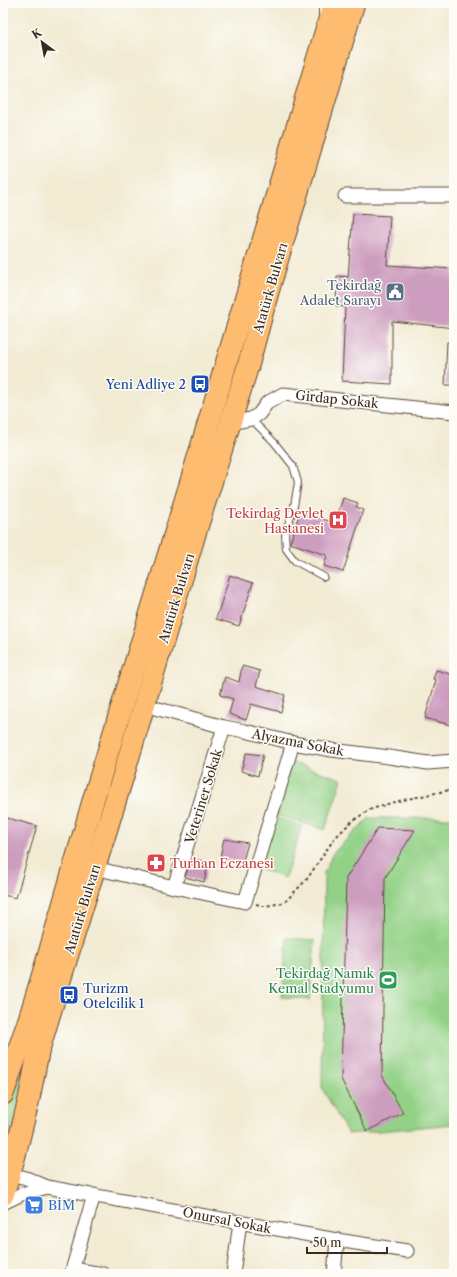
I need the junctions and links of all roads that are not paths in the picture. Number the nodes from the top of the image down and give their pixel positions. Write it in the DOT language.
graph roads {
  1 [pos="322,3"];
  2 [pos="334,3"];
  3 [pos="354,3"];
  4 [pos="325,29"];
  5 [pos="344,196"];
  6 [pos="454,196"];
  7 [pos="454,412"];
  8 [pos="251,419"];
  9 [pos="229,423"];
  10 [pos="324,577"];
  11 [pos="144,705"];
  12 [pos="224,727"];
  13 [pos="293,743"];
  14 [pos="454,761"];
  15 [pos="95,868"];
  16 [pos="174,887"];
  17 [pos="3,1094"];
  18 [pos="6,1172"];
  19 [pos="48,1187"];
  20 [pos="3,1195"];
  21 [pos="94,1195"];
  22 [pos="3,1203"];
  23 [pos="240,1222"];
  24 [pos="337,1240"];
  25 [pos="407,1251"];
  26 [pos="72,1271"];
  27 [pos="103,1274"];
  28 [pos="233,1274"];
  29 [pos="334,1274"];
  1 -- 4 [label="lane"];
  2 -- 4 [label="main road, Atatürk Bulvarı"];
  3 -- 9 [label="main road, Atatürk Bulvarı"];
  4 -- 17 [label="main road, Atatürk Bulvarı"];
  5 -- 6 [label="street"];
  7 -- 8 [label="street, Girdap Sokak"];
  8 -- 9 [label="street"];
  8 -- 10 [label="lane"];
  9 -- 11 [label="main road, Atatürk Bulvarı"];
  11 -- 12 [label="street, Alyazma Sokak"];
  11 -- 15 [label="main road, Atatürk Bulvarı"];
  12 -- 13 [label="street, Alyazma Sokak"];
  12 -- 16 [label="street, Veteriner Sokak"];
  13 -- 14 [label="street, Alyazma Sokak"];
  13 -- 16 [label="street"];
  15 -- 16 [label="street"];
  15 -- 18 [label="main road, Atatürk Bulvarı"];
  18 -- 19 [label="street"];
  18 -- 20 [label="main road, Atatürk Bulvarı"];
  19 -- 21 [label="street, Onursal Sokak"];
  19 -- 22 [label="street"];
  21 -- 23 [label="street, Onursal Sokak"];
  21 -- 26 [label="street"];
  23 -- 24 [label="street, Onursal Sokak"];
  23 -- 28 [label="street"];
  24 -- 25 [label="street, Onursal Sokak"];
  24 -- 29 [label="street"];
  26 -- 27 [label="street"];
}
